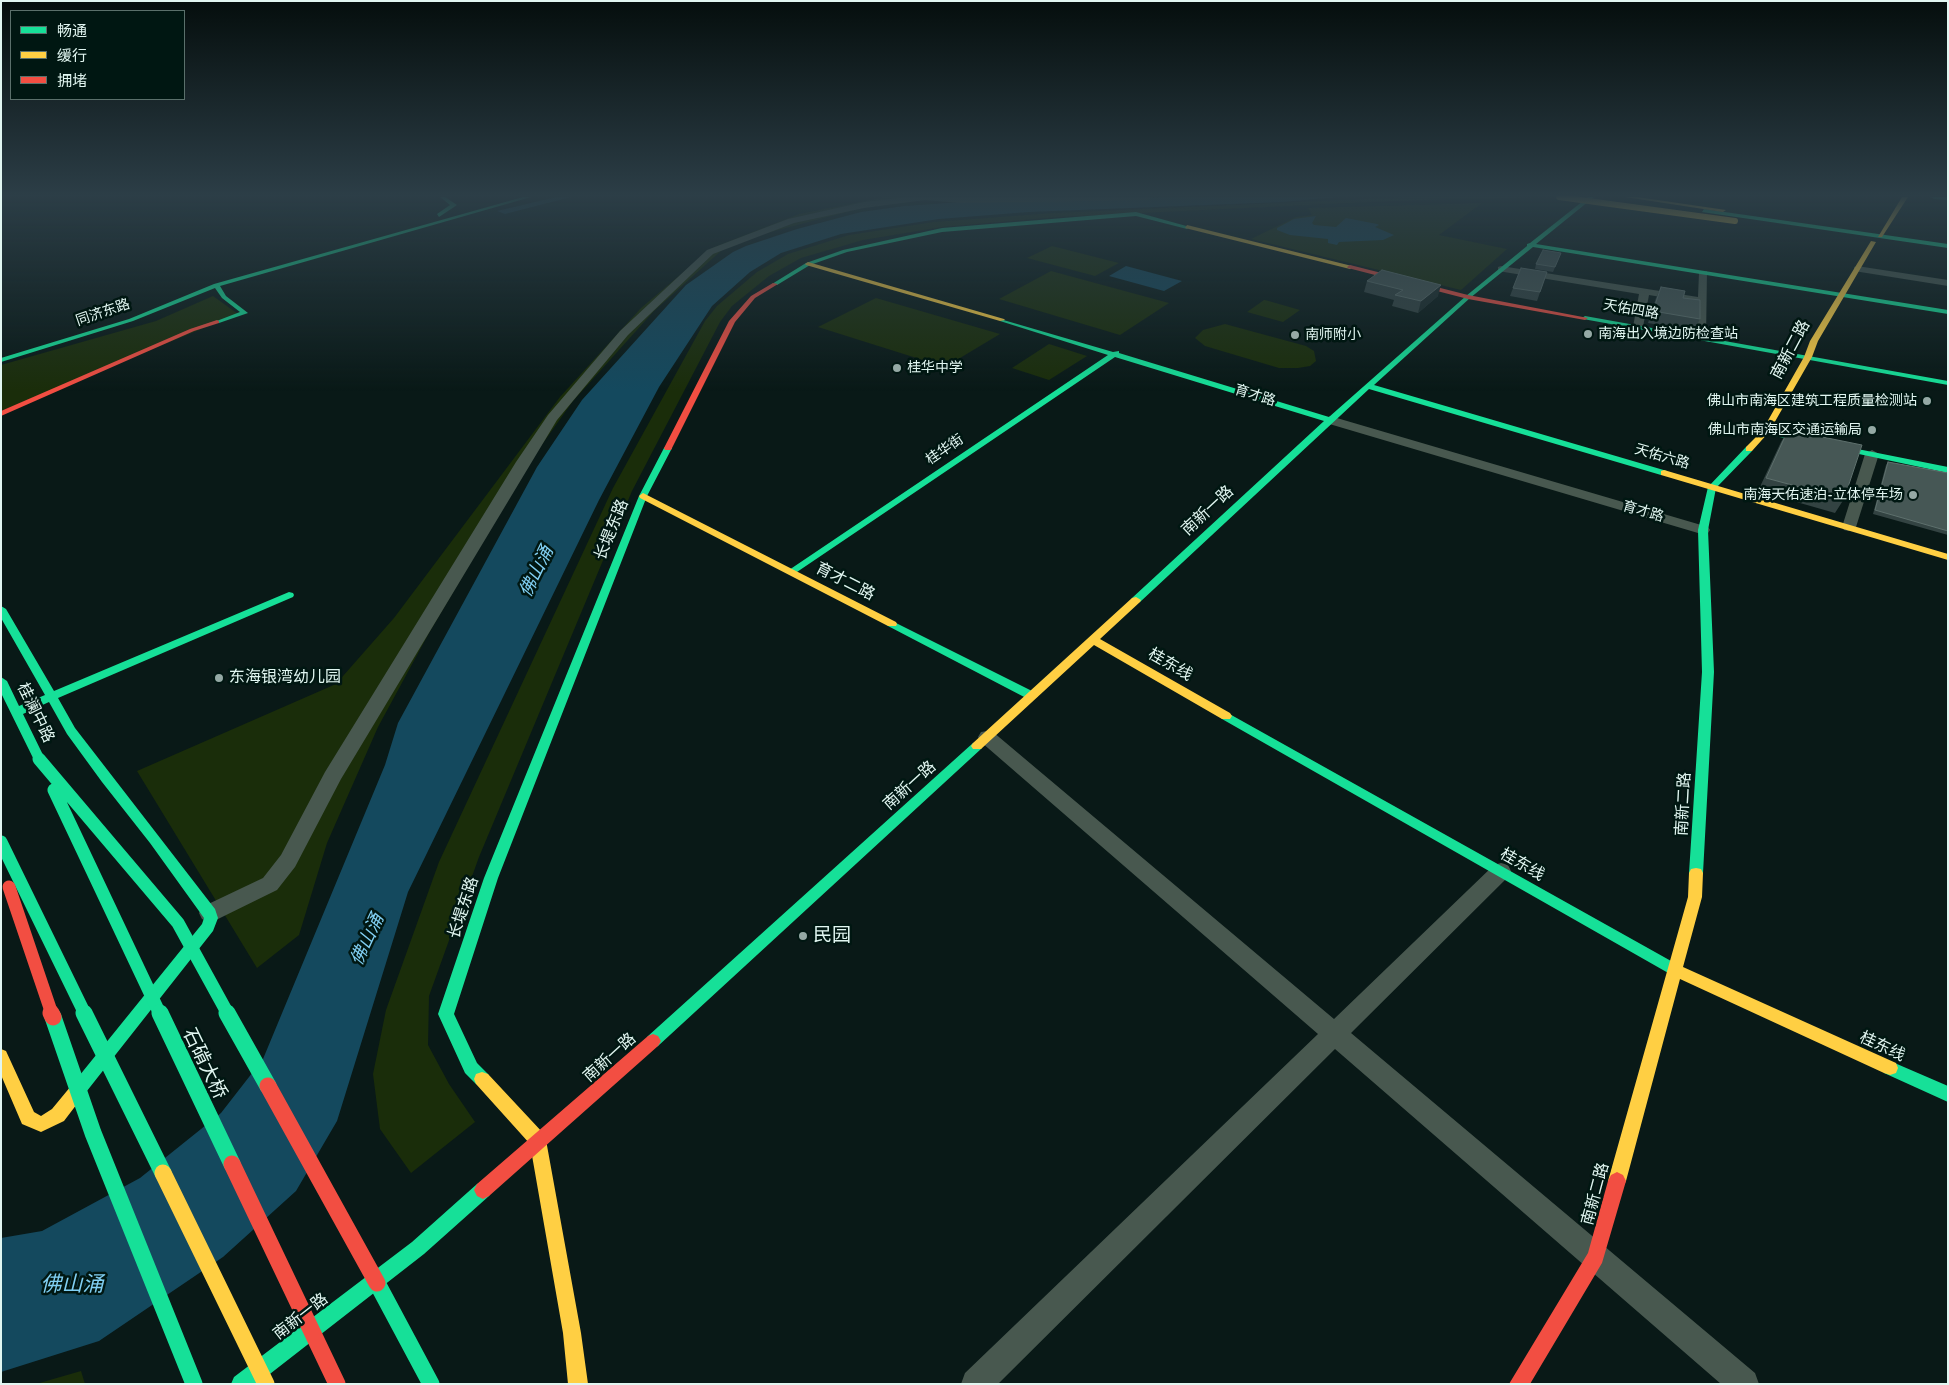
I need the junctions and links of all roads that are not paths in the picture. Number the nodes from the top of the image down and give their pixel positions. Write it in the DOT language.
graph roads {
  1 [pos="270,262"];
  2 [pos="299,262"];
  3 [pos="700,262"];
  4 [pos="814,262"];
  5 [pos="1327,262"];
  6 [pos="1510,262"];
  7 [pos="1633,262"];
  8 [pos="1862,262"];
  9 [pos="808,264"];
  10 [pos="1501,269"];
  11 [pos="1857,269"];
  12 [pos="1704,273"];
  13 [pos="1948,283"];
  14 [pos="216,285"];
  15 [pos="1644,292"];
  16 [pos="1842,294"];
  17 [pos="1468,297"];
  18 [pos="1702,301"];
  19 [pos="1948,312"];
  20 [pos="1638,327"];
  21 [pos="1701,338"];
  22 [pos="1,352"];
  23 [pos="1116,353"];
  24 [pos="1808,357"];
  25 [pos="1,360"];
  26 [pos="1948,382"];
  27 [pos="1368,386"];
  28 [pos="1,414"];
  29 [pos="1330,420"];
  30 [pos="1765,432"];
  31 [pos="1872,454"];
  32 [pos="1948,470"];
  33 [pos="1712,487"];
  34 [pos="643,496"];
  35 [pos="1848,527"];
  36 [pos="1703,530"];
  37 [pos="1948,557"];
  38 [pos="791,572"];
  39 [pos="289,595"];
  40 [pos="1,609"];
  41 [pos="1093,640"];
  42 [pos="1,681"];
  43 [pos="1032,696"];
  44 [pos="52,697"];
  45 [pos="16,712"];
  46 [pos="987,738"];
  47 [pos="39,758"];
  48 [pos="1,842"];
  49 [pos="1,866"];
  50 [pos="1502,872"];
  51 [pos="210,913"];
  52 [pos="1675,970"];
  53 [pos="1334,1035"];
  54 [pos="1,1056"];
  55 [pos="1948,1094"];
  56 [pos="538,1140"];
  57 [pos="1596,1257"];
  58 [pos="194,1384"];
  59 [pos="241,1384"];
  60 [pos="266,1384"];
  61 [pos="337,1384"];
  62 [pos="431,1384"];
  63 [pos="578,1384"];
  64 [pos="976,1384"];
  65 [pos="1520,1384"];
  66 [pos="1744,1384"];
  1 -- 22 [label="main road, 同济东路"];
  2 -- 14 [label="main road, 同济东路"];
  3 -- 51 [label="street"];
  4 -- 9 [label="main road, 长堤东路"];
  5 -- 17 [label="main road, 天佑四路"];
  6 -- 10 [label="main road, 南新一路"];
  7 -- 12 [label="main road"];
  8 -- 11 [label="main road, 南新二路"];
  9 -- 23 [label="main road, 育才路"];
  9 -- 34 [label="main road, 长堤东路"];
  10 -- 15 [label="street"];
  10 -- 17 [label="main road, 南新一路"];
  11 -- 13 [label="street"];
  11 -- 16 [label="main road, 南新二路"];
  12 -- 16 [label="main road"];
  12 -- 18 [label="street"];
  14 -- 25 [label="main road, 同济东路"];
  14 -- 28 [label="main road"];
  15 -- 18 [label="street"];
  15 -- 20 [label="street"];
  16 -- 19 [label="main road"];
  16 -- 24 [label="main road, 南新二路"];
  17 -- 20 [label="main road, 天佑四路"];
  17 -- 27 [label="main road, 南新一路"];
  18 -- 21 [label="street"];
  20 -- 21 [label="main road, 天佑四路"];
  21 -- 24 [label="main road, 天佑四路"];
  23 -- 29 [label="main road, 育才路"];
  23 -- 38 [label="main road, 桂华街"];
  24 -- 26 [label="main road, 天佑四路"];
  24 -- 30 [label="main road, 南新二路"];
  27 -- 29 [label="main road, 南新一路"];
  27 -- 33 [label="main road, 天佑六路"];
  29 -- 36 [label="street, 育才路"];
  29 -- 41 [label="main road, 南新一路"];
  30 -- 31 [label="main road"];
  30 -- 33 [label="main road, 南新二路"];
  31 -- 32 [label="main road"];
  31 -- 35 [label="street"];
  33 -- 35 [label="main road, 天佑六路"];
  33 -- 36 [label="main road, 南新二路"];
  34 -- 38 [label="main road, 育才二路"];
  34 -- 56 [label="main road, 长堤东路"];
  35 -- 37 [label="main road, 天佑六路"];
  36 -- 52 [label="main road, 南新二路"];
  38 -- 43 [label="main road, 育才二路"];
  39 -- 44 [label="main road"];
  40 -- 44 [label="main road"];
  41 -- 43 [label="main road, 南新一路"];
  41 -- 50 [label="main road, 桂东线"];
  42 -- 45 [label="main road, 桂澜中路"];
  43 -- 46 [label="main road, 南新一路"];
  44 -- 45 [label="main road"];
  44 -- 51 [label="main road"];
  45 -- 47 [label="main road, 桂澜中路"];
  46 -- 53 [label="street"];
  46 -- 56 [label="main road, 南新一路"];
  47 -- 61 [label="main road, 石𬒔大桥, bridge"];
  47 -- 62 [label="main road, bridge"];
  48 -- 60 [label="main road, bridge"];
  49 -- 58 [label="main road, bridge"];
  50 -- 52 [label="main road, 桂东线"];
  50 -- 53 [label="street"];
  51 -- 54 [label="main road"];
  52 -- 55 [label="main road, 桂东线"];
  52 -- 57 [label="main road, 南新二路"];
  53 -- 57 [label="street"];
  53 -- 64 [label="street"];
  56 -- 59 [label="main road, 南新一路"];
  56 -- 63 [label="main road"];
  57 -- 65 [label="main road, 南新二路"];
  57 -- 66 [label="street"];
}
